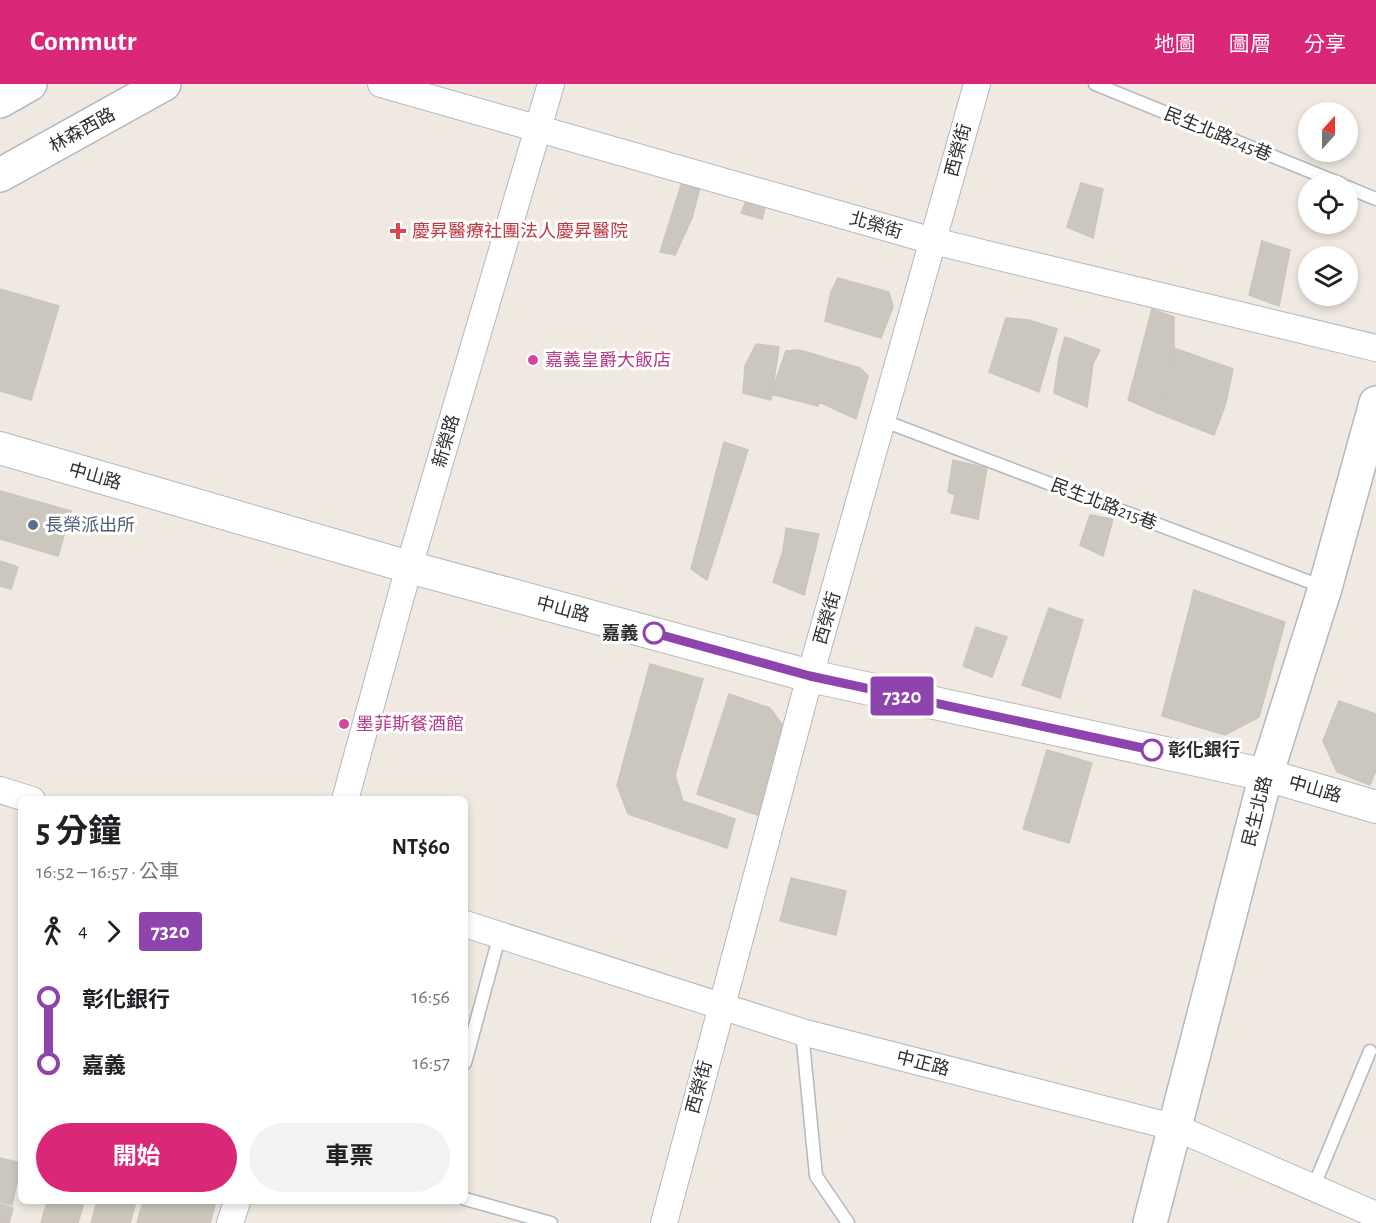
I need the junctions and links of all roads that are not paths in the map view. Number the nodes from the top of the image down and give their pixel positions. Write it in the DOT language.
graph roads {
  1 [pos="30,84"];
  2 [pos="164,84"];
  3 [pos="381,84"];
  4 [pos="551,84"];
  5 [pos="977,84"];
  6 [pos="1095,84"];
  7 [pos="0,101"];
  8 [pos="538,127"];
  9 [pos="1316,174"];
  10 [pos="0,176"];
  11 [pos="1358,192"];
  12 [pos="1376,199"];
  13 [pos="933,242"];
  14 [pos="1376,348"];
  15 [pos="1376,403"];
  16 [pos="884,421"];
  17 [pos="0,448"];
  18 [pos="409,567"];
  19 [pos="1325,588"];
  20 [pos="810,676"];
  21 [pos="1266,775"];
  22 [pos="0,790"];
  23 [pos="19,796"];
  24 [pos="346,796"];
  25 [pos="1376,807"];
  26 [pos="468,925"];
  27 [pos="500,934"];
  28 [pos="719,1008"];
  29 [pos="802,1032"];
  30 [pos="1370,1050"];
  31 [pos="468,1052"];
  32 [pos="1176,1128"];
  33 [pos="1313,1188"];
  34 [pos="468,1200"];
  35 [pos="236,1204"];
  36 [pos="1376,1215"];
  37 [pos="230,1223"];
  38 [pos="551,1223"];
  39 [pos="664,1223"];
  40 [pos="848,1223"];
  41 [pos="1150,1223"];
  1 -- 7 [label="main road"];
  2 -- 10 [label="main road, 林森西路"];
  3 -- 8 [label="street, 北榮街"];
  4 -- 8 [label="street, 新榮路"];
  5 -- 13 [label="street, 西榮街"];
  6 -- 9 [label="lane, 民生北路245巷"];
  8 -- 13 [label="street, 北榮街"];
  8 -- 18 [label="street, 新榮路"];
  11 -- 12 [label="lane"];
  13 -- 14 [label="street, 北榮街"];
  13 -- 16 [label="street, 西榮街"];
  15 -- 19 [label="main road, 民生北路"];
  16 -- 19 [label="lane, 民生北路215巷"];
  16 -- 20 [label="street, 西榮街"];
  17 -- 18 [label="street, 中山路"];
  18 -- 20 [label="street, 中山路"];
  18 -- 24 [label="street, 新榮路"];
  19 -- 21 [label="main road, 民生北路"];
  20 -- 21 [label="street, 中山路"];
  20 -- 28 [label="street, 西榮街"];
  21 -- 25 [label="street, 中山路"];
  21 -- 32 [label="main road, 民生北路"];
  22 -- 23 [label="street"];
  26 -- 27 [label="street, 中正路"];
  27 -- 28 [label="street, 中正路"];
  27 -- 31 [label="lane"];
  28 -- 29 [label="street, 中正路"];
  28 -- 39 [label="street, 西榮街"];
  29 -- 32 [label="street, 中正路"];
  29 -- 40 [label="lane"];
  30 -- 33 [label="lane"];
  32 -- 33 [label="street, 中正路"];
  32 -- 41 [label="main road, 民生北路"];
  33 -- 36 [label="street, 中正路"];
  34 -- 38 [label="lane"];
  35 -- 37 [label="street"];
}
